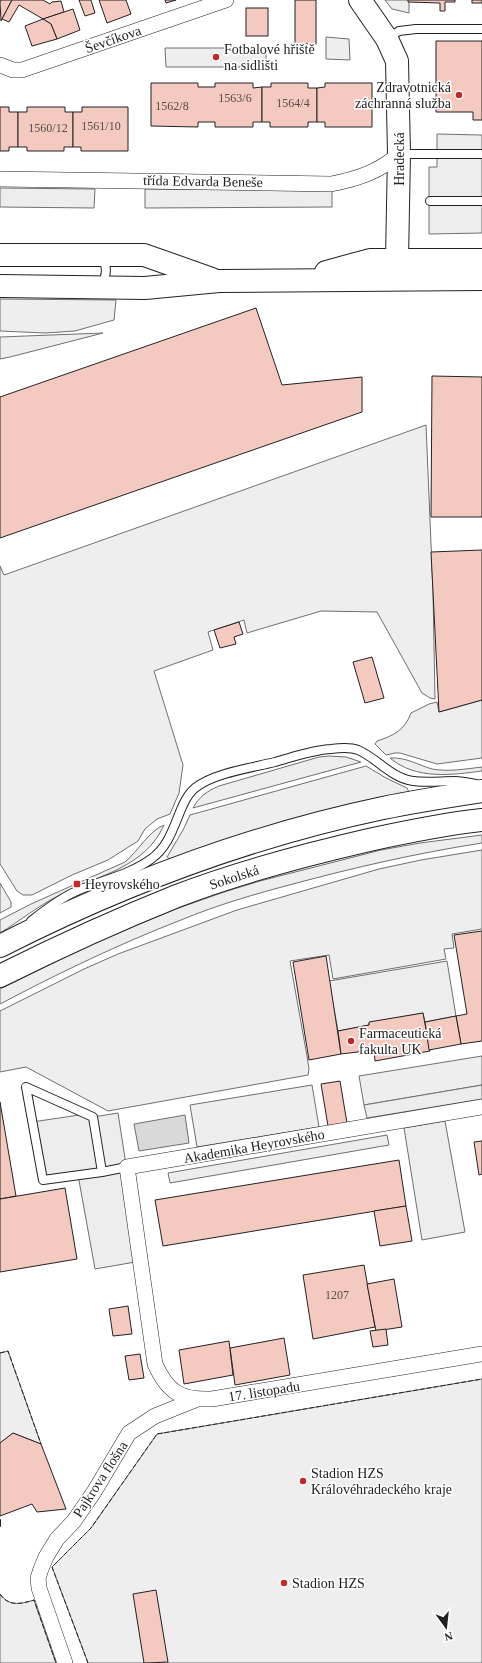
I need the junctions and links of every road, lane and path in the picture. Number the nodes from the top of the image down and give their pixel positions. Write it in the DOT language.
graph roads {
  1 [pos="226,0"];
  2 [pos="360,0"];
  3 [pos="482,28"];
  4 [pos="387,39"];
  5 [pos="0,65"];
  6 [pos="399,154"];
  7 [pos="482,154"];
  8 [pos="0,179"];
  9 [pos="430,201"];
  10 [pos="482,201"];
  11 [pos="98,254"];
  12 [pos="0,255"];
  13 [pos="397,259"];
  14 [pos="482,260"];
  15 [pos="386,279"];
  16 [pos="408,279"];
  17 [pos="482,279"];
  18 [pos="294,280"];
  19 [pos="219,282"];
  20 [pos="0,286"];
  21 [pos="100,287"];
  22 [pos="482,785"];
  23 [pos="482,791"];
  24 [pos="482,820"];
  25 [pos="6,943"];
  26 [pos="0,976"];
  27 [pos="482,1107"];
  28 [pos="127,1167"];
  29 [pos="102,1172"];
  30 [pos="482,1354"];
  31 [pos="195,1400"];
  32 [pos="65,1663"];
  1 -- 5 [label="street, Ševčíkova"];
  2 -- 4 [label="street, Hradecká"];
  3 -- 4 [label="lane"];
  4 -- 6 [label="street, Hradecká"];
  6 -- 7 [label="lane"];
  6 -- 8 [label="street, třída Edvarda Beneše"];
  6 -- 13 [label="street, Hradecká"];
  9 -- 10 [label="lane"];
  11 -- 12 [label="street"];
  11 -- 19 [label="street"];
  11 -- 21 [label="lane"];
  13 -- 14 [label="street"];
  13 -- 15 [label="street"];
  13 -- 16 [label="street, Hradecká"];
  13 -- 18 [label="street"];
  15 -- 16 [label="street"];
  15 -- 18 [label="street"];
  16 -- 17 [label="street"];
  18 -- 19 [label="street"];
  19 -- 21 [label="street"];
  20 -- 21 [label="street"];
  22 -- 25 [label="lane"];
  23 -- 25 [label="street, Sokolská"];
  24 -- 26 [label="street, Sokolská"];
  27 -- 28 [label="street, Akademika Heyrovského"];
  28 -- 29 [label="lane"];
  28 -- 31 [label="street, 17. listopadu"];
  29 -- 29 [label="lane"];
  30 -- 31 [label="street, 17. listopadu"];
  31 -- 32 [label="street, Pajkrova flošna"];
}
